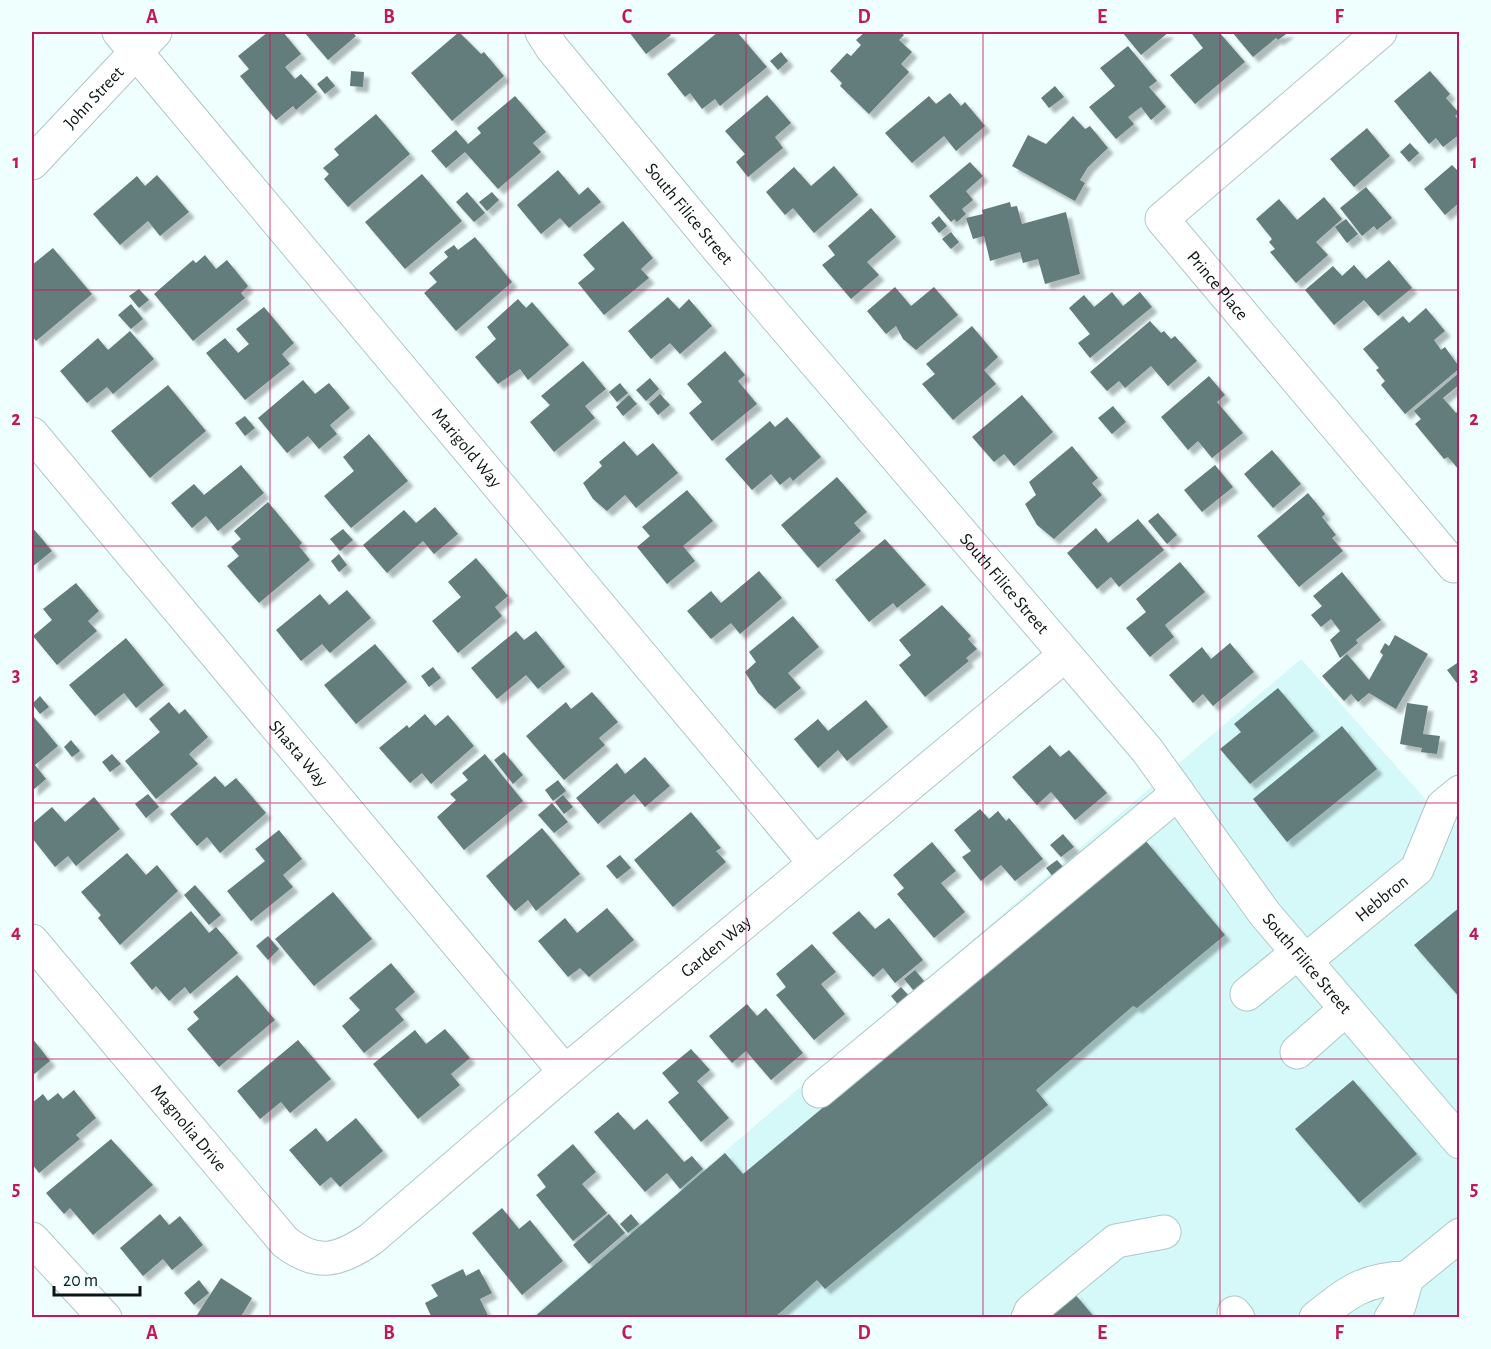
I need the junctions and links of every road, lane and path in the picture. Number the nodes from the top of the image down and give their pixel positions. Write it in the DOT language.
graph roads {
  1 [pos="542,32"];
  2 [pos="1380,32"];
  3 [pos="137,38"];
  4 [pos="32,163"];
  5 [pos="32,434"];
  6 [pos="1460,561"];
  7 [pos="1065,655"];
  8 [pos="1460,792"];
  9 [pos="1178,793"];
  10 [pos="814,861"];
  11 [pos="32,940"];
  12 [pos="1301,957"];
  13 [pos="1247,994"];
  14 [pos="1346,1009"];
  15 [pos="1297,1052"];
  16 [pos="565,1072"];
  17 [pos="819,1091"];
  18 [pos="1460,1143"];
  19 [pos="1164,1232"];
  20 [pos="1460,1235"];
  21 [pos="32,1239"];
  22 [pos="371,1239"];
  23 [pos="1407,1278"];
  24 [pos="105,1317"];
  25 [pos="1028,1317"];
  26 [pos="1316,1317"];
  27 [pos="1390,1317"];
  1 -- 7 [label="street, South Filice Street"];
  2 -- 6 [label="street, Prince Place"];
  3 -- 4 [label="street, John Street"];
  3 -- 10 [label="street, Marigold Way"];
  5 -- 16 [label="street, Shasta Way"];
  7 -- 9 [label="street, South Filice Street"];
  7 -- 10 [label="street, Garden Way"];
  8 -- 12 [label="street, Hebbron"];
  9 -- 12 [label="street, South Filice Street"];
  9 -- 17 [label="street"];
  10 -- 16 [label="street, Garden Way"];
  11 -- 22 [label="street, Magnolia Drive"];
  12 -- 13 [label="street, Hebbron"];
  12 -- 14 [label="street, South Filice Street"];
  14 -- 15 [label="street"];
  14 -- 18 [label="street, South Filice Street"];
  16 -- 22 [label="street, Garden Way"];
  19 -- 25 [label="street"];
  20 -- 23 [label="street"];
  21 -- 24 [label="street"];
  23 -- 26 [label="street"];
  23 -- 27 [label="street"];
}
